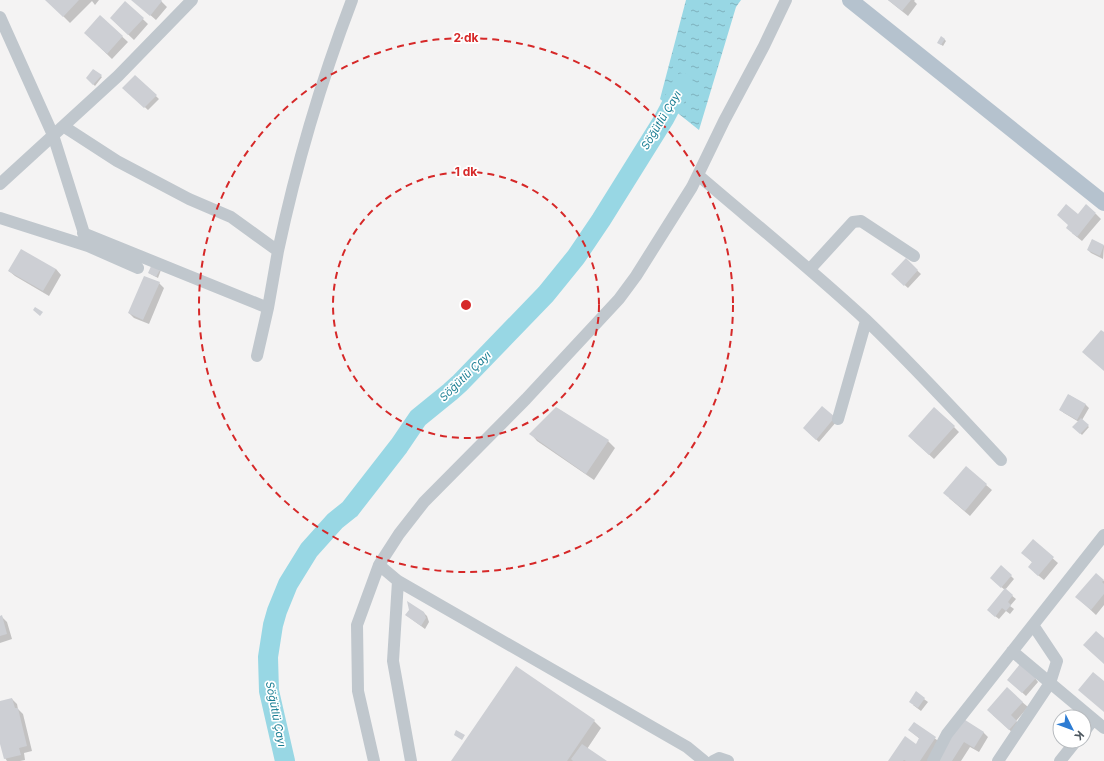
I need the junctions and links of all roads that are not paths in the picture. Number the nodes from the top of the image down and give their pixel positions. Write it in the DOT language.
graph roads {
  1 [pos="192,0"];
  2 [pos="352,0"];
  3 [pos="786,0"];
  4 [pos="850,0"];
  5 [pos="0,17"];
  6 [pos="63,126"];
  7 [pos="53,136"];
  8 [pos="698,176"];
  9 [pos="0,184"];
  10 [pos="1104,203"];
  11 [pos="0,218"];
  12 [pos="84,233"];
  13 [pos="88,246"];
  14 [pos="278,251"];
  15 [pos="914,256"];
  16 [pos="138,268"];
  17 [pos="810,269"];
  18 [pos="268,308"];
  19 [pos="866,321"];
  20 [pos="257,356"];
  21 [pos="838,419"];
  22 [pos="1001,460"];
  23 [pos="1104,535"];
  24 [pos="379,565"];
  25 [pos="398,581"];
  26 [pos="1033,625"];
  27 [pos="1012,651"];
  28 [pos="1050,683"];
  29 [pos="1093,720"];
  30 [pos="1104,728"];
  31 [pos="1070,749"];
  32 [pos="374,761"];
  33 [pos="411,761"];
  34 [pos="704,761"];
  35 [pos="713,761"];
  36 [pos="728,761"];
  37 [pos="933,761"];
  38 [pos="998,761"];
  39 [pos="1060,761"];
  1 -- 6 [label="street"];
  2 -- 14 [label="street"];
  3 -- 8 [label="street"];
  4 -- 10 [label="main road"];
  5 -- 7 [label="street"];
  6 -- 7 [label="street"];
  6 -- 14 [label="street"];
  7 -- 9 [label="street"];
  7 -- 12 [label="street"];
  8 -- 17 [label="street"];
  8 -- 24 [label="street"];
  11 -- 13 [label="street"];
  12 -- 13 [label="street"];
  12 -- 18 [label="street"];
  13 -- 16 [label="street"];
  14 -- 18 [label="street"];
  15 -- 17 [label="street"];
  17 -- 19 [label="street"];
  18 -- 20 [label="street"];
  19 -- 21 [label="street"];
  19 -- 22 [label="street"];
  23 -- 26 [label="street"];
  24 -- 25 [label="street"];
  24 -- 32 [label="street"];
  25 -- 33 [label="street"];
  25 -- 34 [label="street"];
  26 -- 27 [label="street"];
  26 -- 28 [label="street"];
  27 -- 28 [label="street"];
  27 -- 37 [label="street"];
  28 -- 29 [label="street"];
  28 -- 38 [label="street"];
  29 -- 30 [label="street"];
  31 -- 39 [label="street"];
  35 -- 36 [label="street"];
}
